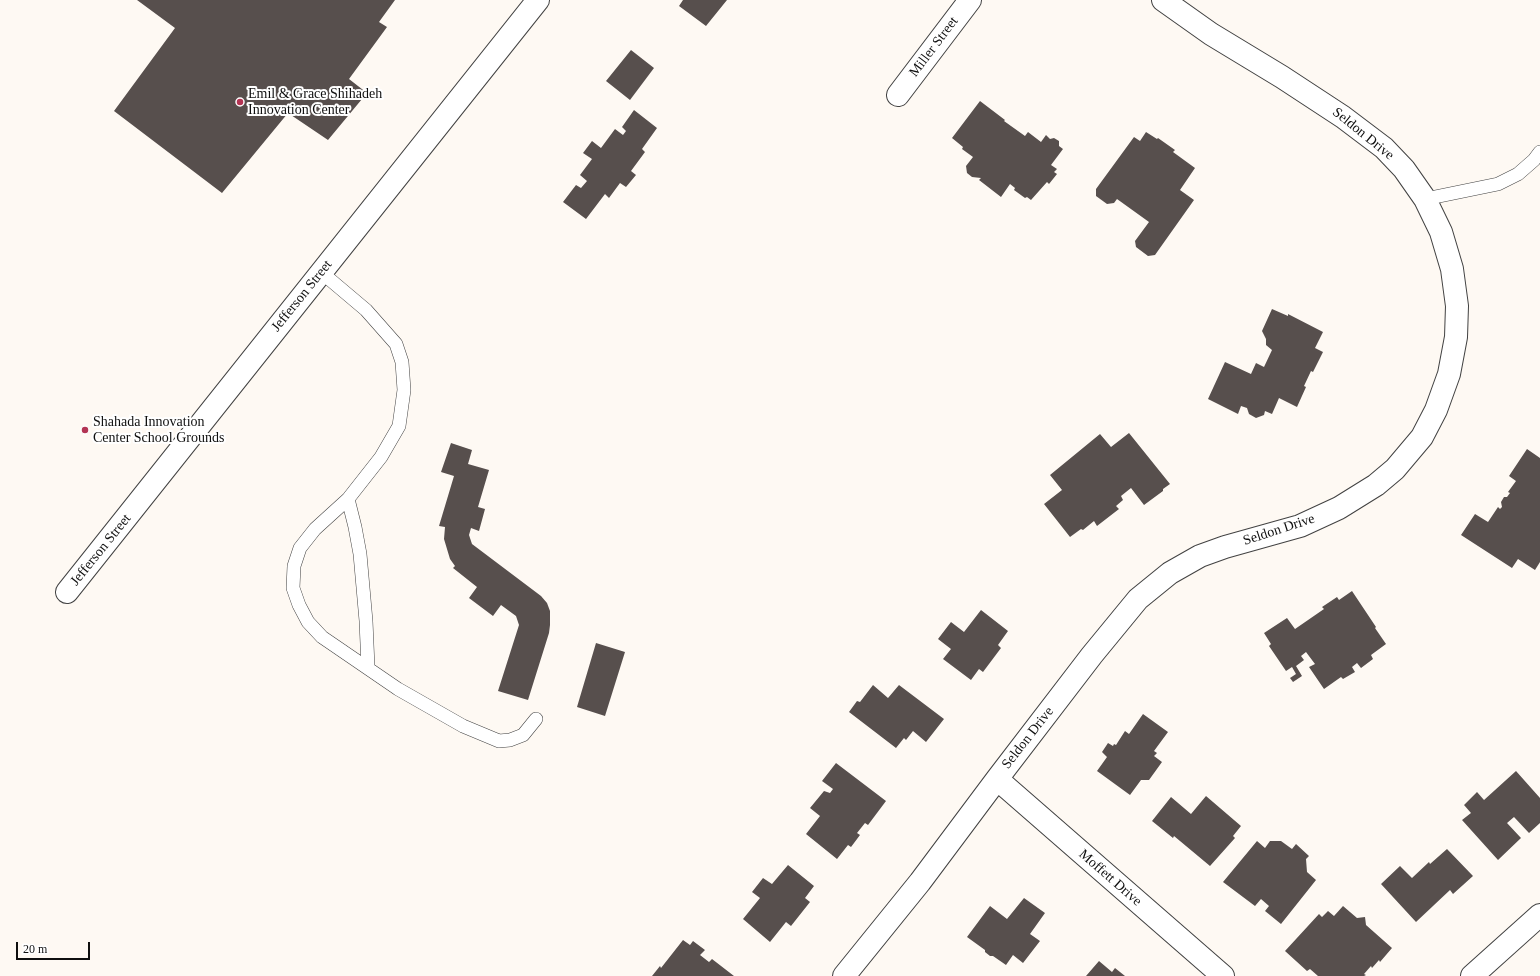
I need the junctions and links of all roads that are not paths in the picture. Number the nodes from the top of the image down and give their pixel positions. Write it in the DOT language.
graph roads {
  1 [pos="538,0"];
  2 [pos="970,0"];
  3 [pos="1163,0"];
  4 [pos="898,95"];
  5 [pos="1540,152"];
  6 [pos="1425,199"];
  7 [pos="321,272"];
  8 [pos="348,499"];
  9 [pos="67,592"];
  10 [pos="368,667"];
  11 [pos="536,719"];
  12 [pos="996,780"];
  13 [pos="1540,915"];
  14 [pos="844,976"];
  15 [pos="1223,976"];
  16 [pos="1472,976"];
  1 -- 7 [label="street, Jefferson Street"];
  2 -- 4 [label="street, Miller Street"];
  3 -- 6 [label="street, Seldon Drive"];
  5 -- 6 [label="lane"];
  6 -- 12 [label="street, Seldon Drive"];
  7 -- 8 [label="lane"];
  7 -- 9 [label="street, Jefferson Street"];
  8 -- 10 [label="lane"];
  8 -- 10 [label="lane"];
  10 -- 11 [label="lane"];
  12 -- 14 [label="street, Seldon Drive"];
  12 -- 15 [label="street, Moffett Drive"];
  13 -- 16 [label="street"];
}
